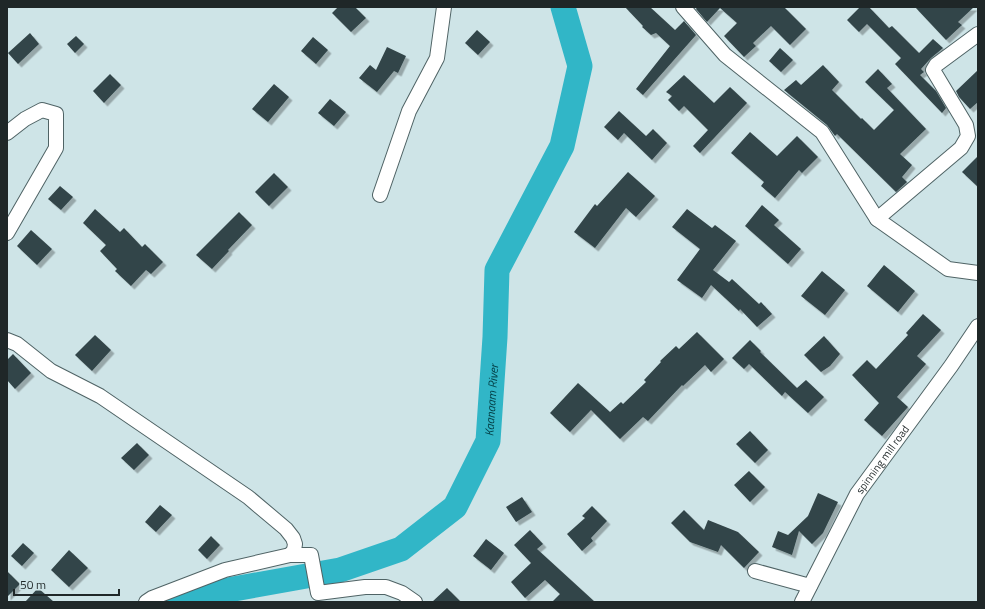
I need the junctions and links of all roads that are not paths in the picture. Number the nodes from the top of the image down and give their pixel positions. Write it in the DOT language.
graph roads {
  1 [pos="444,7"];
  2 [pos="683,7"];
  3 [pos="978,34"];
  4 [pos="7,133"];
  5 [pos="380,195"];
  6 [pos="877,219"];
  7 [pos="7,233"];
  8 [pos="978,274"];
  9 [pos="978,326"];
  10 [pos="7,340"];
  11 [pos="290,555"];
  12 [pos="755,571"];
  13 [pos="810,586"];
  14 [pos="146,602"];
  15 [pos="415,602"];
  16 [pos="802,602"];
  1 -- 5 [label="street"];
  2 -- 6 [label="street"];
  3 -- 6 [label="street"];
  4 -- 7 [label="street"];
  6 -- 8 [label="street"];
  9 -- 13 [label="street, spinning mill road"];
  10 -- 11 [label="street"];
  11 -- 14 [label="street"];
  11 -- 15 [label="street"];
  12 -- 13 [label="street"];
  13 -- 16 [label="street, spinning mill road"];
}
